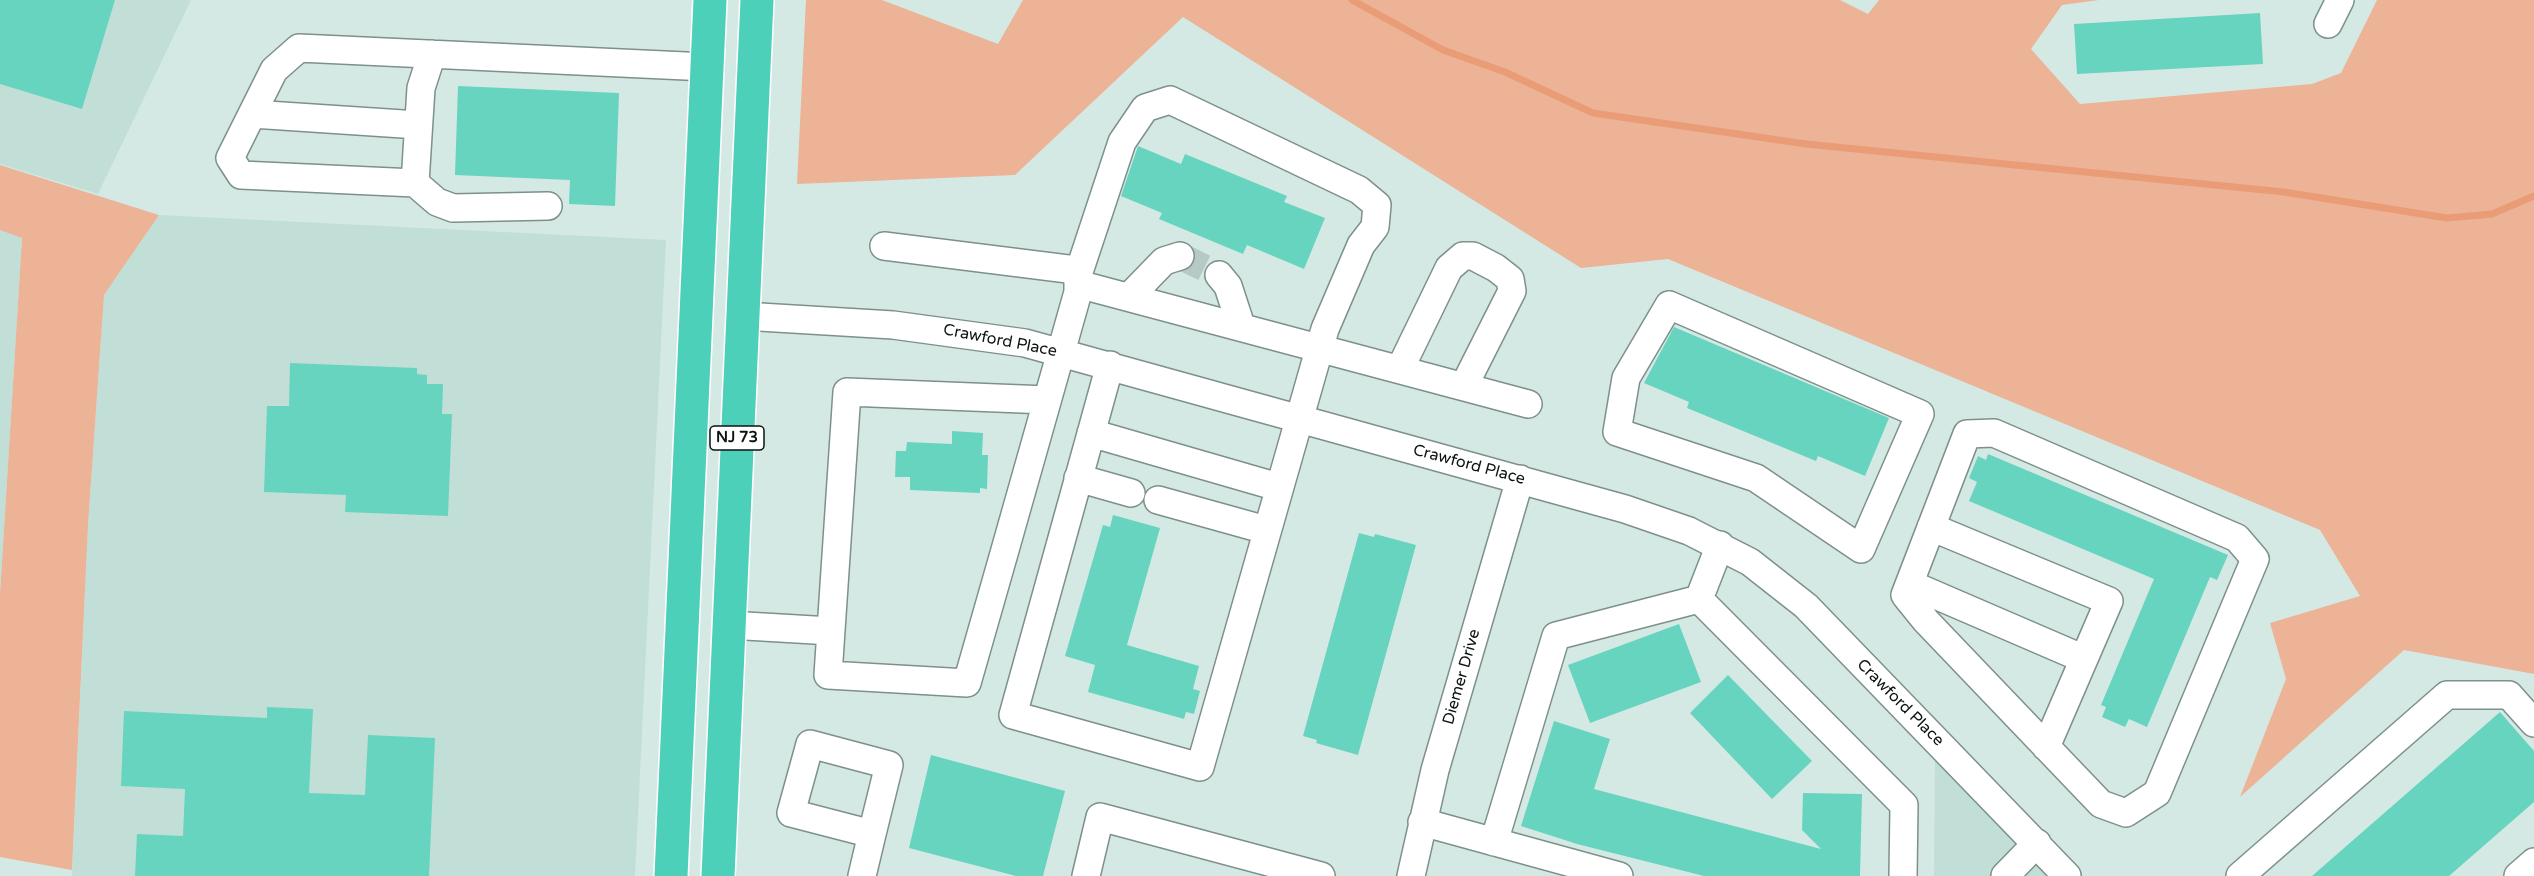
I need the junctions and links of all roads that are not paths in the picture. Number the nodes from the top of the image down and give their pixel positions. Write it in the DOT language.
graph roads {
  1 [pos="710,0"];
  2 [pos="757,0"];
  3 [pos="432,54"];
  4 [pos="707,67"];
  5 [pos="252,114"];
  6 [pos="418,125"];
  7 [pos="415,183"];
  8 [pos="548,206"];
  9 [pos="884,246"];
  10 [pos="1180,256"];
  11 [pos="1219,275"];
  12 [pos="1078,279"];
  13 [pos="1130,297"];
  14 [pos="743,316"];
  15 [pos="1241,326"];
  16 [pos="1319,347"];
  17 [pos="1060,352"];
  18 [pos="1110,365"];
  19 [pos="1400,369"];
  20 [pos="1464,387"];
  21 [pos="1047,399"];
  22 [pos="1528,404"];
  23 [pos="1298,418"];
  24 [pos="1091,433"];
  25 [pos="1078,478"];
  26 [pos="1756,478"];
  27 [pos="1520,479"];
  28 [pos="1278,486"];
  29 [pos="1131,493"];
  30 [pos="1158,500"];
  31 [pos="1931,527"];
  32 [pos="1266,530"];
  33 [pos="1720,545"];
  34 [pos="1910,584"];
  35 [pos="1699,599"];
  36 [pos="729,625"];
  37 [pos="831,631"];
  38 [pos="2084,658"];
  39 [pos="2534,723"];
  40 [pos="2046,747"];
  41 [pos="1422,822"];
  42 [pos="873,834"];
  43 [pos="1494,842"];
  44 [pos="2037,843"];
  45 [pos="2534,862"];
  46 [pos="670,876"];
  47 [pos="718,876"];
  48 [pos="862,876"];
  49 [pos="1086,876"];
  50 [pos="1321,876"];
  51 [pos="1412,876"];
  52 [pos="1619,876"];
  53 [pos="1903,876"];
  54 [pos="2005,876"];
  55 [pos="2067,876"];
  56 [pos="2240,876"];
  57 [pos="2518,876"];
  1 -- 4 [label="highway, NJ 73"];
  2 -- 14 [label="highway, NJ 73"];
  3 -- 4 [label="street"];
  3 -- 5 [label="street"];
  3 -- 6 [label="street"];
  4 -- 46 [label="highway, NJ 73"];
  5 -- 6 [label="street"];
  5 -- 7 [label="street"];
  6 -- 7 [label="street"];
  7 -- 8 [label="street"];
  9 -- 12 [label="street"];
  10 -- 13 [label="street"];
  11 -- 15 [label="street"];
  12 -- 13 [label="street"];
  12 -- 16 [label="street"];
  12 -- 17 [label="street"];
  13 -- 15 [label="street"];
  14 -- 17 [label="street, Crawford Place"];
  14 -- 36 [label="highway, NJ 73"];
  15 -- 16 [label="street"];
  16 -- 19 [label="street"];
  16 -- 23 [label="street"];
  17 -- 18 [label="street, Crawford Place"];
  17 -- 21 [label="street"];
  18 -- 23 [label="street, Crawford Place"];
  18 -- 24 [label="street"];
  19 -- 20 [label="street"];
  19 -- 20 [label="street"];
  20 -- 22 [label="street"];
  21 -- 37 [label="street"];
  21 -- 37 [label="street"];
  23 -- 27 [label="street, Crawford Place"];
  23 -- 28 [label="street"];
  24 -- 25 [label="street"];
  24 -- 28 [label="street"];
  25 -- 29 [label="street"];
  25 -- 32 [label="street"];
  26 -- 26 [label="street"];
  27 -- 33 [label="street, Crawford Place"];
  27 -- 41 [label="street, Diemer Drive"];
  28 -- 32 [label="street"];
  30 -- 32 [label="street"];
  31 -- 34 [label="street"];
  31 -- 38 [label="street"];
  31 -- 40 [label="street"];
  33 -- 35 [label="street"];
  33 -- 44 [label="street, Crawford Place"];
  34 -- 38 [label="street"];
  34 -- 40 [label="street"];
  35 -- 43 [label="street"];
  35 -- 53 [label="street"];
  36 -- 37 [label="street"];
  36 -- 47 [label="highway, NJ 73"];
  38 -- 40 [label="street"];
  39 -- 56 [label="street"];
  41 -- 43 [label="street"];
  41 -- 51 [label="street, Diemer Drive"];
  42 -- 48 [label="street"];
  43 -- 52 [label="street"];
  44 -- 54 [label="street"];
  44 -- 55 [label="street, Crawford Place"];
  45 -- 57 [label="street"];
  49 -- 50 [label="street"];
}
